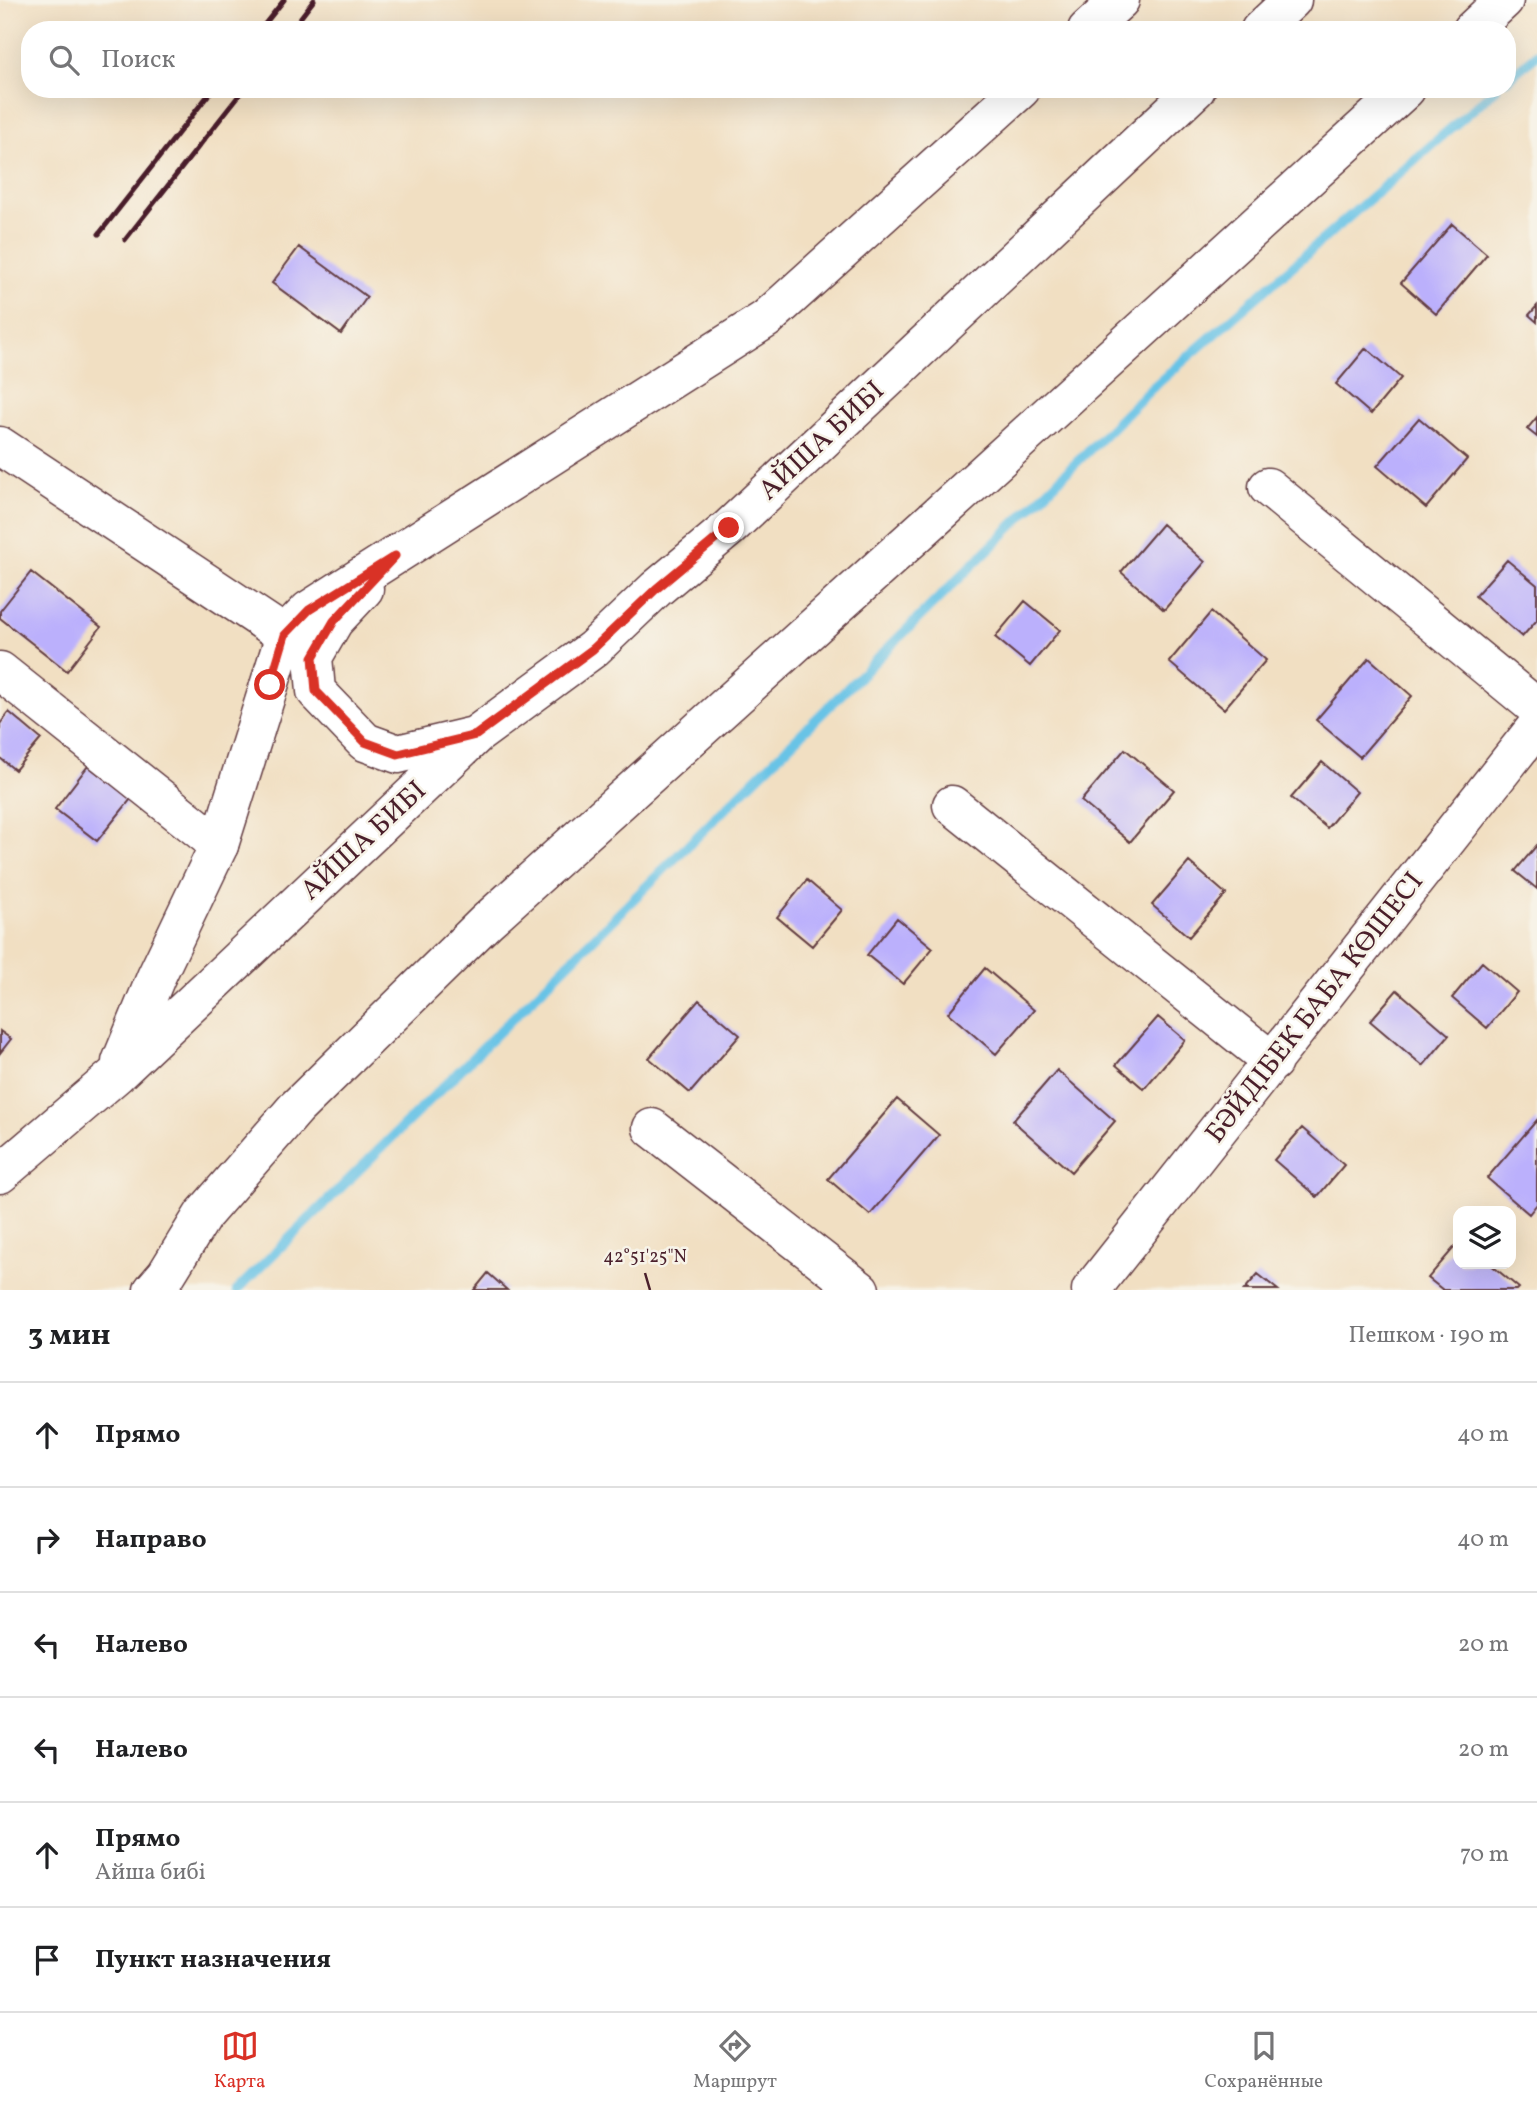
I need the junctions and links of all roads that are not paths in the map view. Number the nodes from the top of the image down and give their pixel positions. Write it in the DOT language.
graph roads {
  1 [pos="1120,0"];
  2 [pos="1292,0"];
  3 [pos="1504,0"];
  4 [pos="1097,21"];
  5 [pos="1270,21"];
  6 [pos="1482,21"];
  7 [pos="1011,98"];
  8 [pos="1186,98"];
  9 [pos="1396,98"];
  10 [pos="0,446"];
  11 [pos="1268,487"];
  12 [pos="395,556"];
  13 [pos="285,635"];
  14 [pos="0,671"];
  15 [pos="1537,708"];
  16 [pos="1537,726"];
  17 [pos="476,735"];
  18 [pos="952,805"];
  19 [pos="219,845"];
  20 [pos="1273,1062"];
  21 [pos="117,1074"];
  22 [pos="652,1128"];
  23 [pos="1,1174"];
  24 [pos="153,1290"];
  25 [pos="860,1290"];
  26 [pos="1091,1290"];
  1 -- 4 [label="main road"];
  2 -- 5 [label="main road"];
  3 -- 6 [label="main road"];
  7 -- 12 [label="main road"];
  8 -- 17 [label="main road, АЙША БИБІ"];
  9 -- 24 [label="main road"];
  10 -- 13 [label="main road"];
  11 -- 15 [label="main road"];
  12 -- 13 [label="main road"];
  12 -- 17 [label="main road"];
  13 -- 19 [label="main road"];
  14 -- 19 [label="main road"];
  16 -- 20 [label="main road, БӘЙДІБЕК БАБА КӨШЕСІ"];
  17 -- 21 [label="main road, АЙША БИБІ"];
  18 -- 20 [label="main road"];
  19 -- 21 [label="main road"];
  20 -- 26 [label="main road, БӘЙДІБЕК БАБА КӨШЕСІ"];
  21 -- 23 [label="main road, АЙША БИБІ"];
  22 -- 25 [label="main road"];
}
